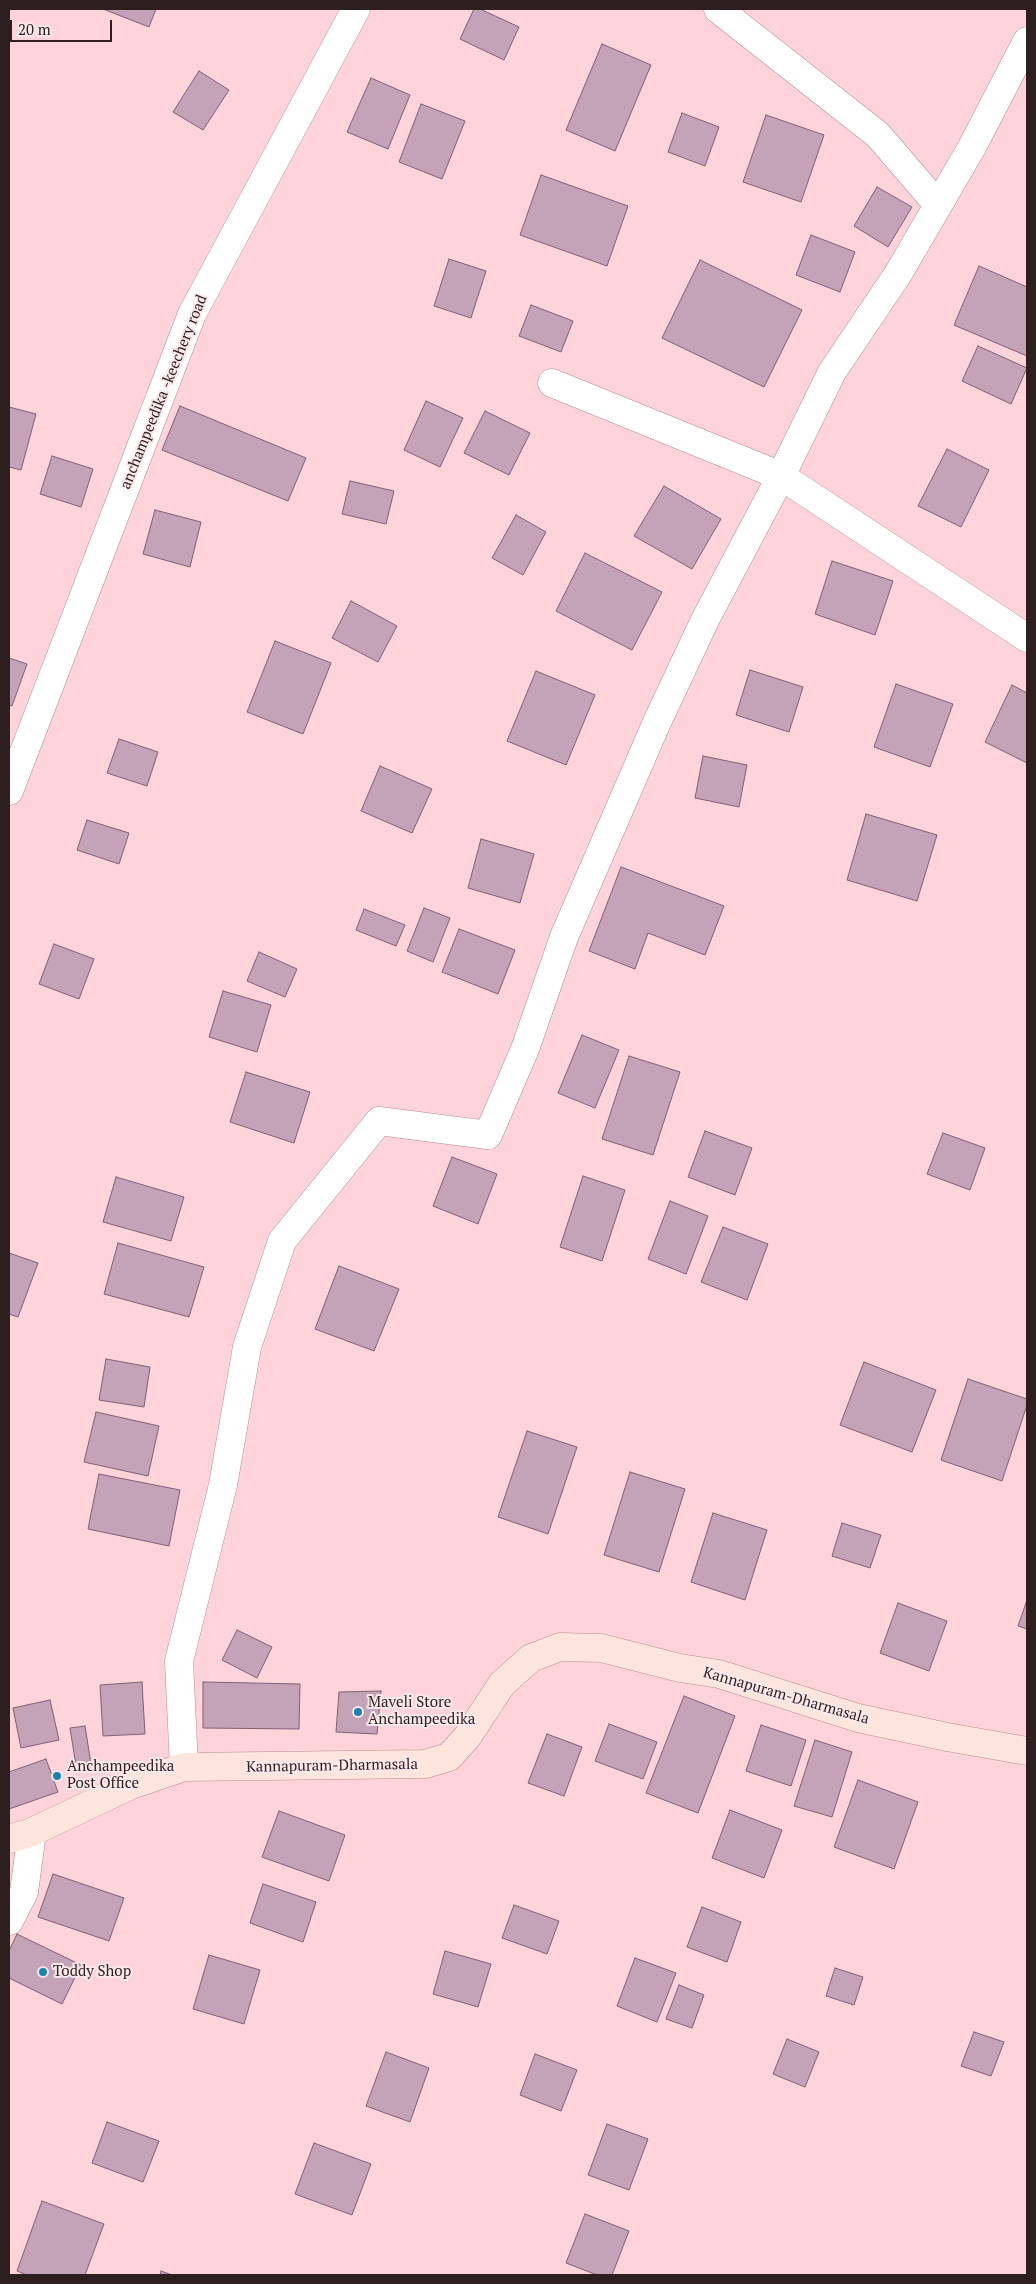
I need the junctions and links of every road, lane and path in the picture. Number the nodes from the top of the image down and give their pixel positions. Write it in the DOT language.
graph roads {
  1 [pos="356,9"];
  2 [pos="718,9"];
  3 [pos="1027,41"];
  4 [pos="938,205"];
  5 [pos="552,383"];
  6 [pos="781,476"];
  7 [pos="1027,638"];
  8 [pos="9,791"];
  9 [pos="1027,1751"];
  10 [pos="184,1767"];
  11 [pos="20,1835"];
  12 [pos="9,1921"];
  1 -- 8 [label="street, anchampeedika -keechery road"];
  2 -- 4 [label="street"];
  3 -- 4 [label="street"];
  4 -- 6 [label="street"];
  5 -- 6 [label="street"];
  6 -- 7 [label="street"];
  6 -- 10 [label="street"];
  9 -- 10 [label="main road, Kannapuram-Dharmasala"];
  10 -- 11 [label="main road, Kannapuram-Dharmasala"];
  11 -- 12 [label="street"];
}
